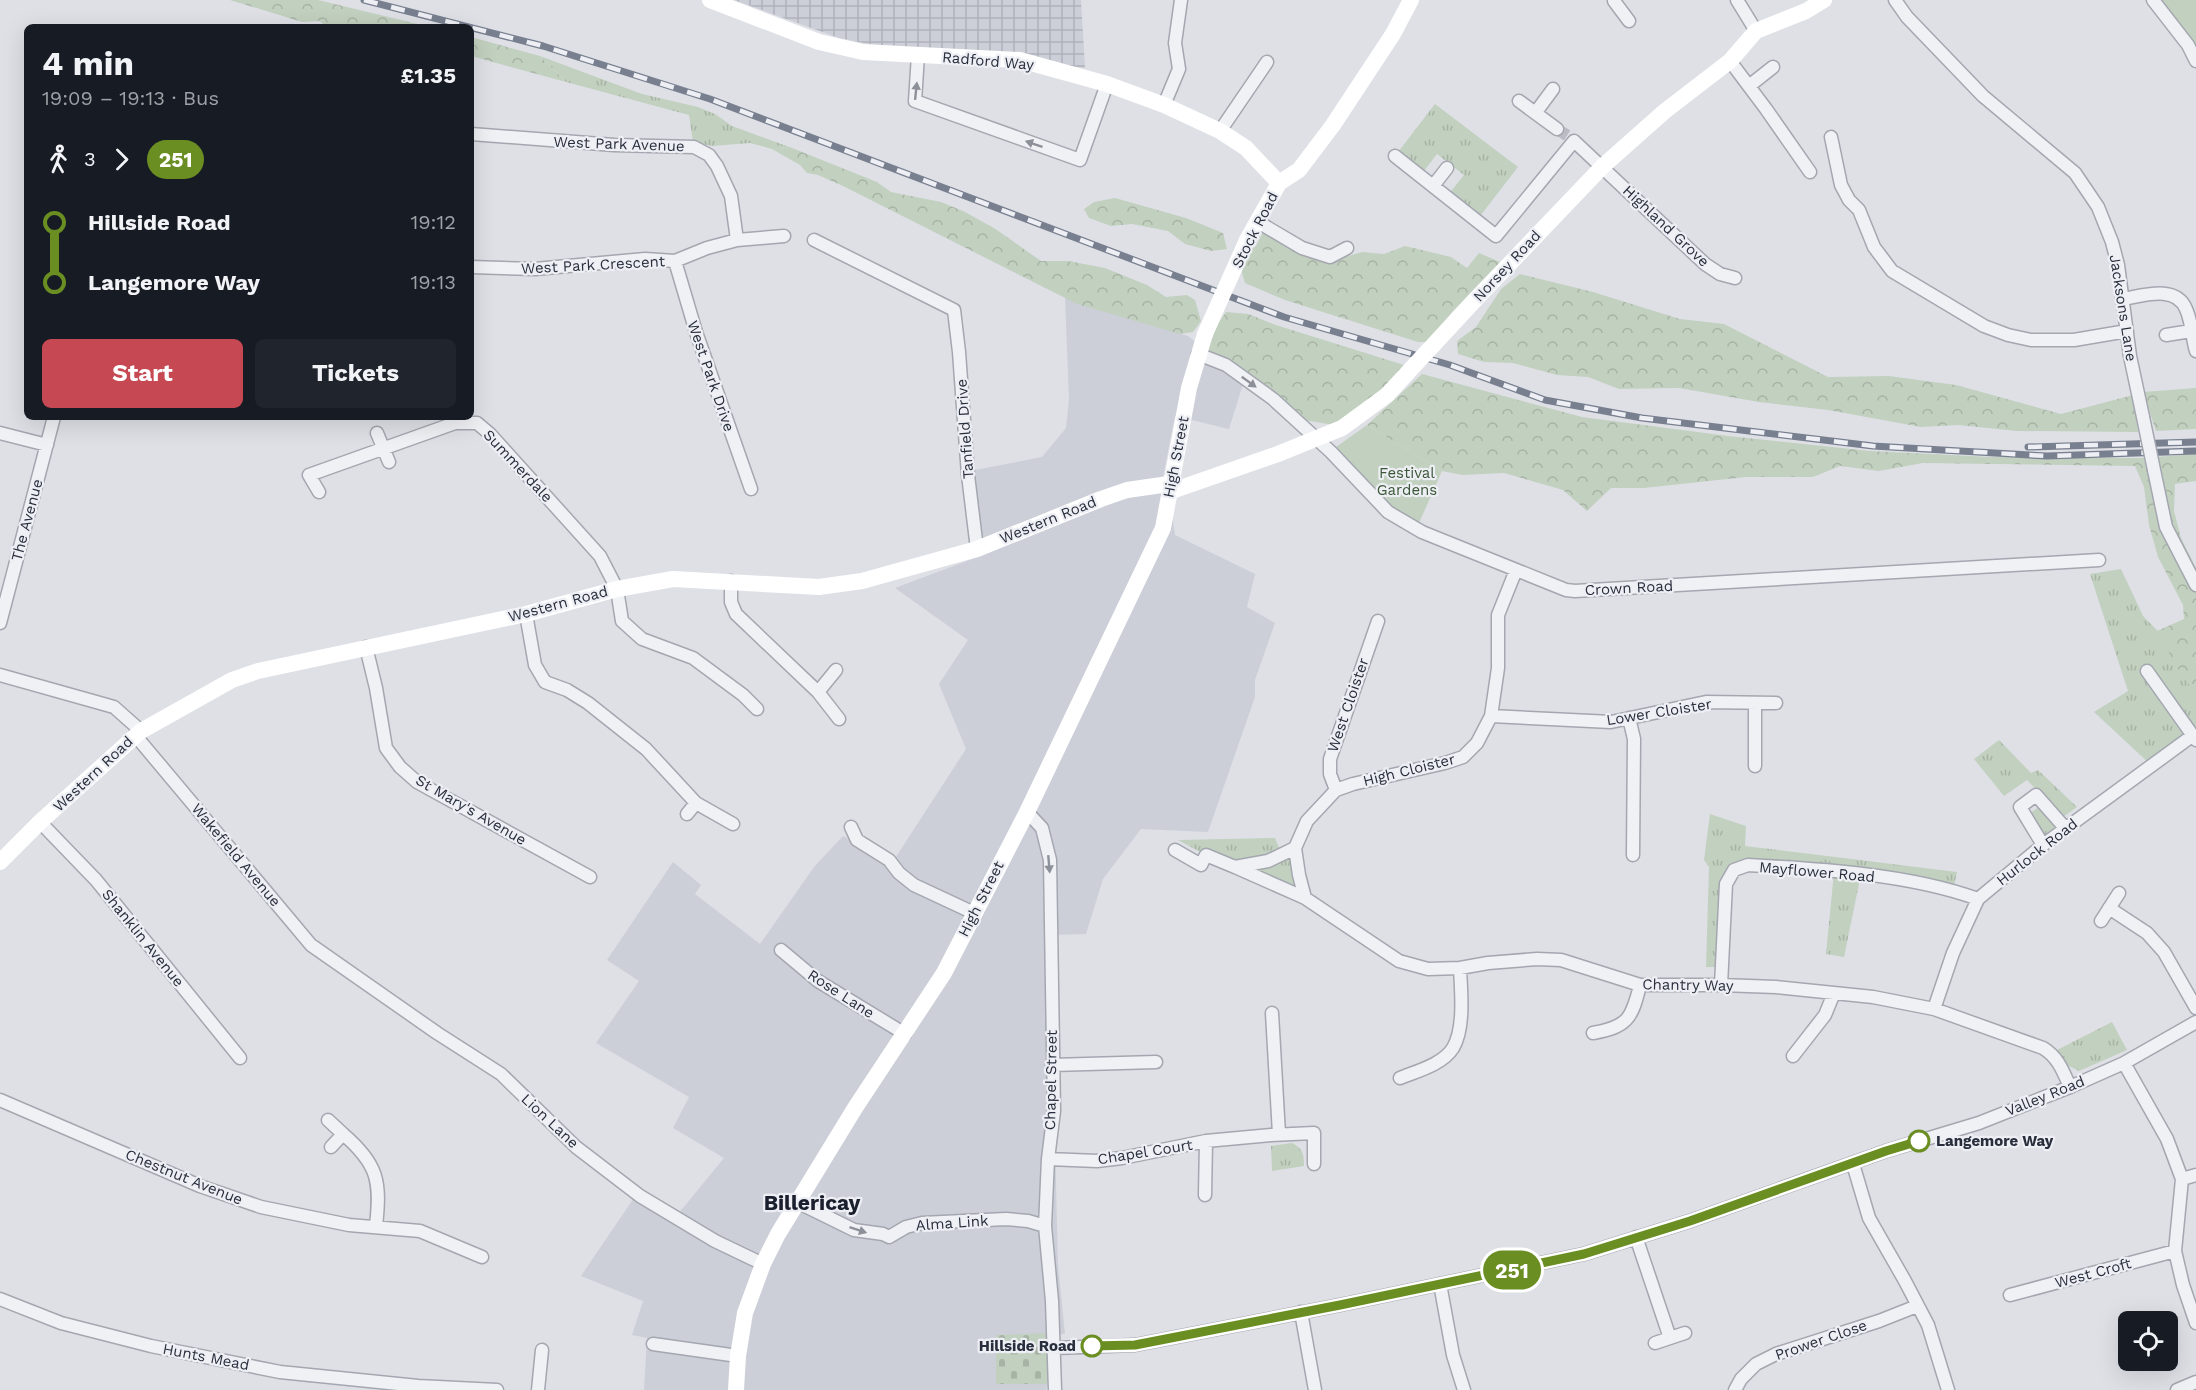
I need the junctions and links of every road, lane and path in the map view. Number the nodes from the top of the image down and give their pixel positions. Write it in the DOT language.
graph roads {
  1 [pos="710,0"];
  2 [pos="1181,0"];
  3 [pos="1411,0"];
  4 [pos="1615,0"];
  5 [pos="1737,0"];
  6 [pos="1824,0"];
  7 [pos="1895,0"];
  8 [pos="2153,0"];
  9 [pos="1629,21"];
  10 [pos="1755,31"];
  11 [pos="2192,43"];
  12 [pos="918,55"];
  13 [pos="1730,61"];
  14 [pos="2196,61"];
  15 [pos="1267,62"];
  16 [pos="1773,67"];
  17 [pos="1107,84"];
  18 [pos="1749,86"];
  19 [pos="1553,89"];
  20 [pos="1519,101"];
  21 [pos="1164,105"];
  22 [pos="1536,112"];
  23 [pos="1220,132"];
  24 [pos="474,134"];
  25 [pos="1566,135"];
  26 [pos="1831,137"];
  27 [pos="1395,156"];
  28 [pos="1603,166"];
  29 [pos="1447,168"];
  30 [pos="1810,172"];
  31 [pos="1279,183"];
  32 [pos="1433,186"];
  33 [pos="1258,222"];
  34 [pos="784,236"];
  35 [pos="737,240"];
  36 [pos="814,240"];
  37 [pos="1347,248"];
  38 [pos="675,261"];
  39 [pos="474,267"];
  40 [pos="1735,278"];
  41 [pos="2122,299"];
  42 [pos="2127,331"];
  43 [pos="2191,331"];
  44 [pos="2166,335"];
  45 [pos="2196,351"];
  46 [pos="1198,354"];
  47 [pos="1189,388"];
  48 [pos="53,420"];
  49 [pos="0,433"];
  50 [pos="377,433"];
  51 [pos="1315,439"];
  52 [pos="47,445"];
  53 [pos="383,448"];
  54 [pos="389,462"];
  55 [pos="1169,488"];
  56 [pos="751,489"];
  57 [pos="319,492"];
  58 [pos="977,549"];
  59 [pos="2099,560"];
  60 [pos="1516,570"];
  61 [pos="731,581"];
  62 [pos="2196,585"];
  63 [pos="617,589"];
  64 [pos="526,614"];
  65 [pos="1378,621"];
  66 [pos="0,623"];
  67 [pos="366,647"];
  68 [pos="836,670"];
  69 [pos="2147,671"];
  70 [pos="0,675"];
  71 [pos="818,692"];
  72 [pos="1755,703"];
  73 [pos="1776,703"];
  74 [pos="757,709"];
  75 [pos="1491,716"];
  76 [pos="1629,718"];
  77 [pos="839,719"];
  78 [pos="138,733"];
  79 [pos="2194,738"];
  80 [pos="1755,766"];
  81 [pos="1336,790"];
  82 [pos="696,803"];
  83 [pos="1026,812"];
  84 [pos="687,813"];
  85 [pos="40,822"];
  86 [pos="733,824"];
  87 [pos="851,827"];
  88 [pos="2066,829"];
  89 [pos="2043,844"];
  90 [pos="1294,848"];
  91 [pos="1175,850"];
  92 [pos="1633,855"];
  93 [pos="0,862"];
  94 [pos="1235,867"];
  95 [pos="591,877"];
  96 [pos="2119,893"];
  97 [pos="1305,898"];
  98 [pos="1978,899"];
  99 [pos="2109,909"];
  100 [pos="974,913"];
  101 [pos="2101,921"];
  102 [pos="781,950"];
  103 [pos="344,967"];
  104 [pos="1460,968"];
  105 [pos="1640,985"];
  106 [pos="1721,985"];
  107 [pos="1834,993"];
  108 [pos="2196,1008"];
  109 [pos="1934,1009"];
  110 [pos="1272,1013"];
  111 [pos="2196,1023"];
  112 [pos="1593,1033"];
  113 [pos="904,1034"];
  114 [pos="1793,1056"];
  115 [pos="240,1058"];
  116 [pos="1156,1062"];
  117 [pos="2124,1063"];
  118 [pos="1052,1065"];
  119 [pos="1400,1078"];
  120 [pos="2070,1087"];
  121 [pos="0,1100"];
  122 [pos="328,1120"];
  123 [pos="343,1134"];
  124 [pos="1279,1134"];
  125 [pos="1206,1141"];
  126 [pos="331,1147"];
  127 [pos="1048,1159"];
  128 [pos="1314,1164"];
  129 [pos="1853,1164"];
  130 [pos="2196,1175"];
  131 [pos="2182,1179"];
  132 [pos="1205,1195"];
  133 [pos="797,1202"];
  134 [pos="375,1226"];
  135 [pos="1045,1226"];
  136 [pos="1636,1238"];
  137 [pos="2175,1251"];
  138 [pos="482,1257"];
  139 [pos="763,1264"];
  140 [pos="1440,1284"];
  141 [pos="2010,1295"];
  142 [pos="0,1299"];
  143 [pos="1917,1306"];
  144 [pos="1301,1312"];
  145 [pos="2196,1323"];
  146 [pos="1685,1333"];
  147 [pos="1670,1338"];
  148 [pos="1655,1343"];
  149 [pos="653,1344"];
  150 [pos="1055,1348"];
  151 [pos="543,1350"];
  152 [pos="738,1356"];
  153 [pos="2196,1382"];
  154 [pos="418,1388"];
  155 [pos="497,1390"];
  156 [pos="538,1390"];
  157 [pos="736,1390"];
  158 [pos="1055,1390"];
  159 [pos="1315,1390"];
  160 [pos="1464,1390"];
  161 [pos="1735,1390"];
  162 [pos="1948,1390"];
  163 [pos="2177,1390"];
  1 -- 12 [label="street, Radford Way"];
  2 -- 21 [label="street"];
  3 -- 31 [label="street, Stock Road"];
  4 -- 9 [label="street"];
  5 -- 10 [label="street"];
  6 -- 10 [label="street, Norsey Road"];
  7 -- 41 [label="street, Jacksons Lane"];
  8 -- 11 [label="street"];
  10 -- 13 [label="street, Norsey Road"];
  11 -- 14 [label="street"];
  12 -- 17 [label="street, Radford Way"];
  17 -- 12 [label="street, one-way"];
  13 -- 18 [label="street"];
  13 -- 28 [label="street, Norsey Road"];
  15 -- 23 [label="street"];
  16 -- 18 [label="street"];
  17 -- 21 [label="street, Radford Way"];
  18 -- 30 [label="street"];
  19 -- 22 [label="street"];
  20 -- 22 [label="street, Highland Grove"];
  21 -- 23 [label="street, Radford Way"];
  22 -- 25 [label="street, Highland Grove"];
  23 -- 31 [label="street, Radford Way"];
  24 -- 35 [label="street, West Park Avenue"];
  25 -- 28 [label="street, Highland Grove"];
  25 -- 32 [label="street"];
  26 -- 42 [label="street"];
  27 -- 32 [label="street"];
  28 -- 40 [label="street, Highland Grove"];
  28 -- 51 [label="street, Norsey Road, bridge"];
  29 -- 32 [label="street"];
  31 -- 33 [label="street, Stock Road"];
  33 -- 37 [label="street"];
  33 -- 46 [label="street, Stock Road, bridge"];
  34 -- 35 [label="street, West Park Crescent"];
  35 -- 38 [label="street, West Park Crescent"];
  36 -- 58 [label="street, Tanfield Drive"];
  38 -- 39 [label="street, West Park Crescent"];
  38 -- 56 [label="street, West Park Drive"];
  41 -- 42 [label="street, Jacksons Lane"];
  41 -- 43 [label="street"];
  42 -- 62 [label="street, Jacksons Lane, bridge"];
  43 -- 44 [label="street"];
  43 -- 45 [label="street"];
  46 -- 47 [label="street, Stock Road"];
  46 -- 51 [label="street, Crown Road, one-way"];
  47 -- 55 [label="street, High Street"];
  48 -- 52 [label="street, The Avenue"];
  49 -- 52 [label="street"];
  50 -- 53 [label="street"];
  51 -- 55 [label="street, Norsey Road"];
  51 -- 60 [label="street, Crown Road"];
  52 -- 66 [label="street, The Avenue"];
  53 -- 54 [label="street"];
  53 -- 57 [label="street, Summerdale"];
  53 -- 63 [label="street, Summerdale"];
  55 -- 58 [label="street, Western Road"];
  55 -- 83 [label="street, High Street"];
  58 -- 61 [label="street, Western Road"];
  59 -- 60 [label="street, Crown Road"];
  60 -- 75 [label="street, High Cloister"];
  61 -- 63 [label="street, Western Road"];
  61 -- 71 [label="street"];
  63 -- 64 [label="street, Western Road"];
  63 -- 74 [label="street, Summerdale"];
  64 -- 67 [label="street, Western Road"];
  64 -- 82 [label="street"];
  65 -- 81 [label="street, West Cloister"];
  67 -- 78 [label="street, Western Road"];
  67 -- 95 [label="street, St Mary's Avenue"];
  68 -- 71 [label="street"];
  69 -- 79 [label="street"];
  70 -- 78 [label="street, Wakefield Avenue"];
  71 -- 77 [label="street"];
  72 -- 73 [label="street, Lower Cloister"];
  72 -- 76 [label="street, Lower Cloister"];
  72 -- 80 [label="street"];
  75 -- 76 [label="street, Lower Cloister"];
  75 -- 81 [label="street, High Cloister"];
  76 -- 92 [label="street"];
  78 -- 85 [label="street, Western Road"];
  78 -- 103 [label="street, Wakefield Avenue"];
  79 -- 88 [label="street, Hurlock Road"];
  81 -- 90 [label="street"];
  82 -- 84 [label="street"];
  82 -- 86 [label="street"];
  83 -- 100 [label="street, High Street"];
  83 -- 118 [label="street, Chapel Street, one-way"];
  85 -- 93 [label="street, Western Road"];
  85 -- 115 [label="street, Shanklin Avenue"];
  87 -- 100 [label="street"];
  88 -- 89 [label="street, Hurlock Road"];
  88 -- 89 [label="street"];
  89 -- 98 [label="street, Hurlock Road"];
  90 -- 94 [label="street"];
  90 -- 97 [label="street"];
  91 -- 94 [label="street, Chantry Way"];
  94 -- 97 [label="street, Chantry Way"];
  96 -- 99 [label="street"];
  97 -- 104 [label="street, Chantry Way"];
  98 -- 106 [label="street, Mayflower Road"];
  98 -- 109 [label="street, Hurlock Road"];
  99 -- 101 [label="street"];
  99 -- 108 [label="street"];
  100 -- 113 [label="street, High Street"];
  102 -- 113 [label="street, Rose Lane"];
  103 -- 139 [label="street, Lion Lane"];
  104 -- 105 [label="street, Chantry Way"];
  104 -- 119 [label="street"];
  105 -- 106 [label="street, Chantry Way"];
  105 -- 112 [label="street"];
  106 -- 107 [label="street, Chantry Way"];
  107 -- 109 [label="street, Chantry Way"];
  107 -- 114 [label="street"];
  109 -- 120 [label="street, Chantry Way"];
  110 -- 124 [label="street"];
  111 -- 117 [label="street, Valley Road"];
  113 -- 133 [label="street, High Street"];
  116 -- 118 [label="street"];
  117 -- 120 [label="street, Valley Road"];
  117 -- 131 [label="street"];
  118 -- 127 [label="street, Chapel Street"];
  120 -- 129 [label="street, Valley Road"];
  121 -- 134 [label="street, Chestnut Avenue"];
  122 -- 123 [label="street"];
  123 -- 126 [label="street"];
  123 -- 134 [label="street"];
  124 -- 125 [label="street, Chapel Court"];
  124 -- 128 [label="street, Chapel Court"];
  125 -- 127 [label="street, Chapel Court"];
  125 -- 132 [label="street, Chapel Court"];
  127 -- 135 [label="street, Chapel Street"];
  129 -- 136 [label="street"];
  129 -- 143 [label="street"];
  130 -- 131 [label="street"];
  131 -- 137 [label="street"];
  133 -- 135 [label="street, Alma Link, one-way"];
  133 -- 139 [label="street, High Street"];
  134 -- 138 [label="street, Chestnut Avenue"];
  135 -- 150 [label="street, Chapel Street"];
  136 -- 140 [label="street"];
  136 -- 147 [label="street"];
  137 -- 141 [label="street, West Croft"];
  137 -- 145 [label="street"];
  139 -- 152 [label="street, High Street"];
  140 -- 144 [label="street"];
  140 -- 160 [label="street"];
  142 -- 154 [label="street, Hunts Mead"];
  143 -- 161 [label="street, Prower Close"];
  143 -- 162 [label="street"];
  144 -- 150 [label="street"];
  144 -- 159 [label="street"];
  146 -- 147 [label="street"];
  147 -- 148 [label="street"];
  149 -- 152 [label="street"];
  150 -- 158 [label="street, Chapel Street"];
  151 -- 156 [label="street"];
  152 -- 157 [label="street, High Street"];
  153 -- 163 [label="street"];
  154 -- 155 [label="street, Hunts Mead"];
}
